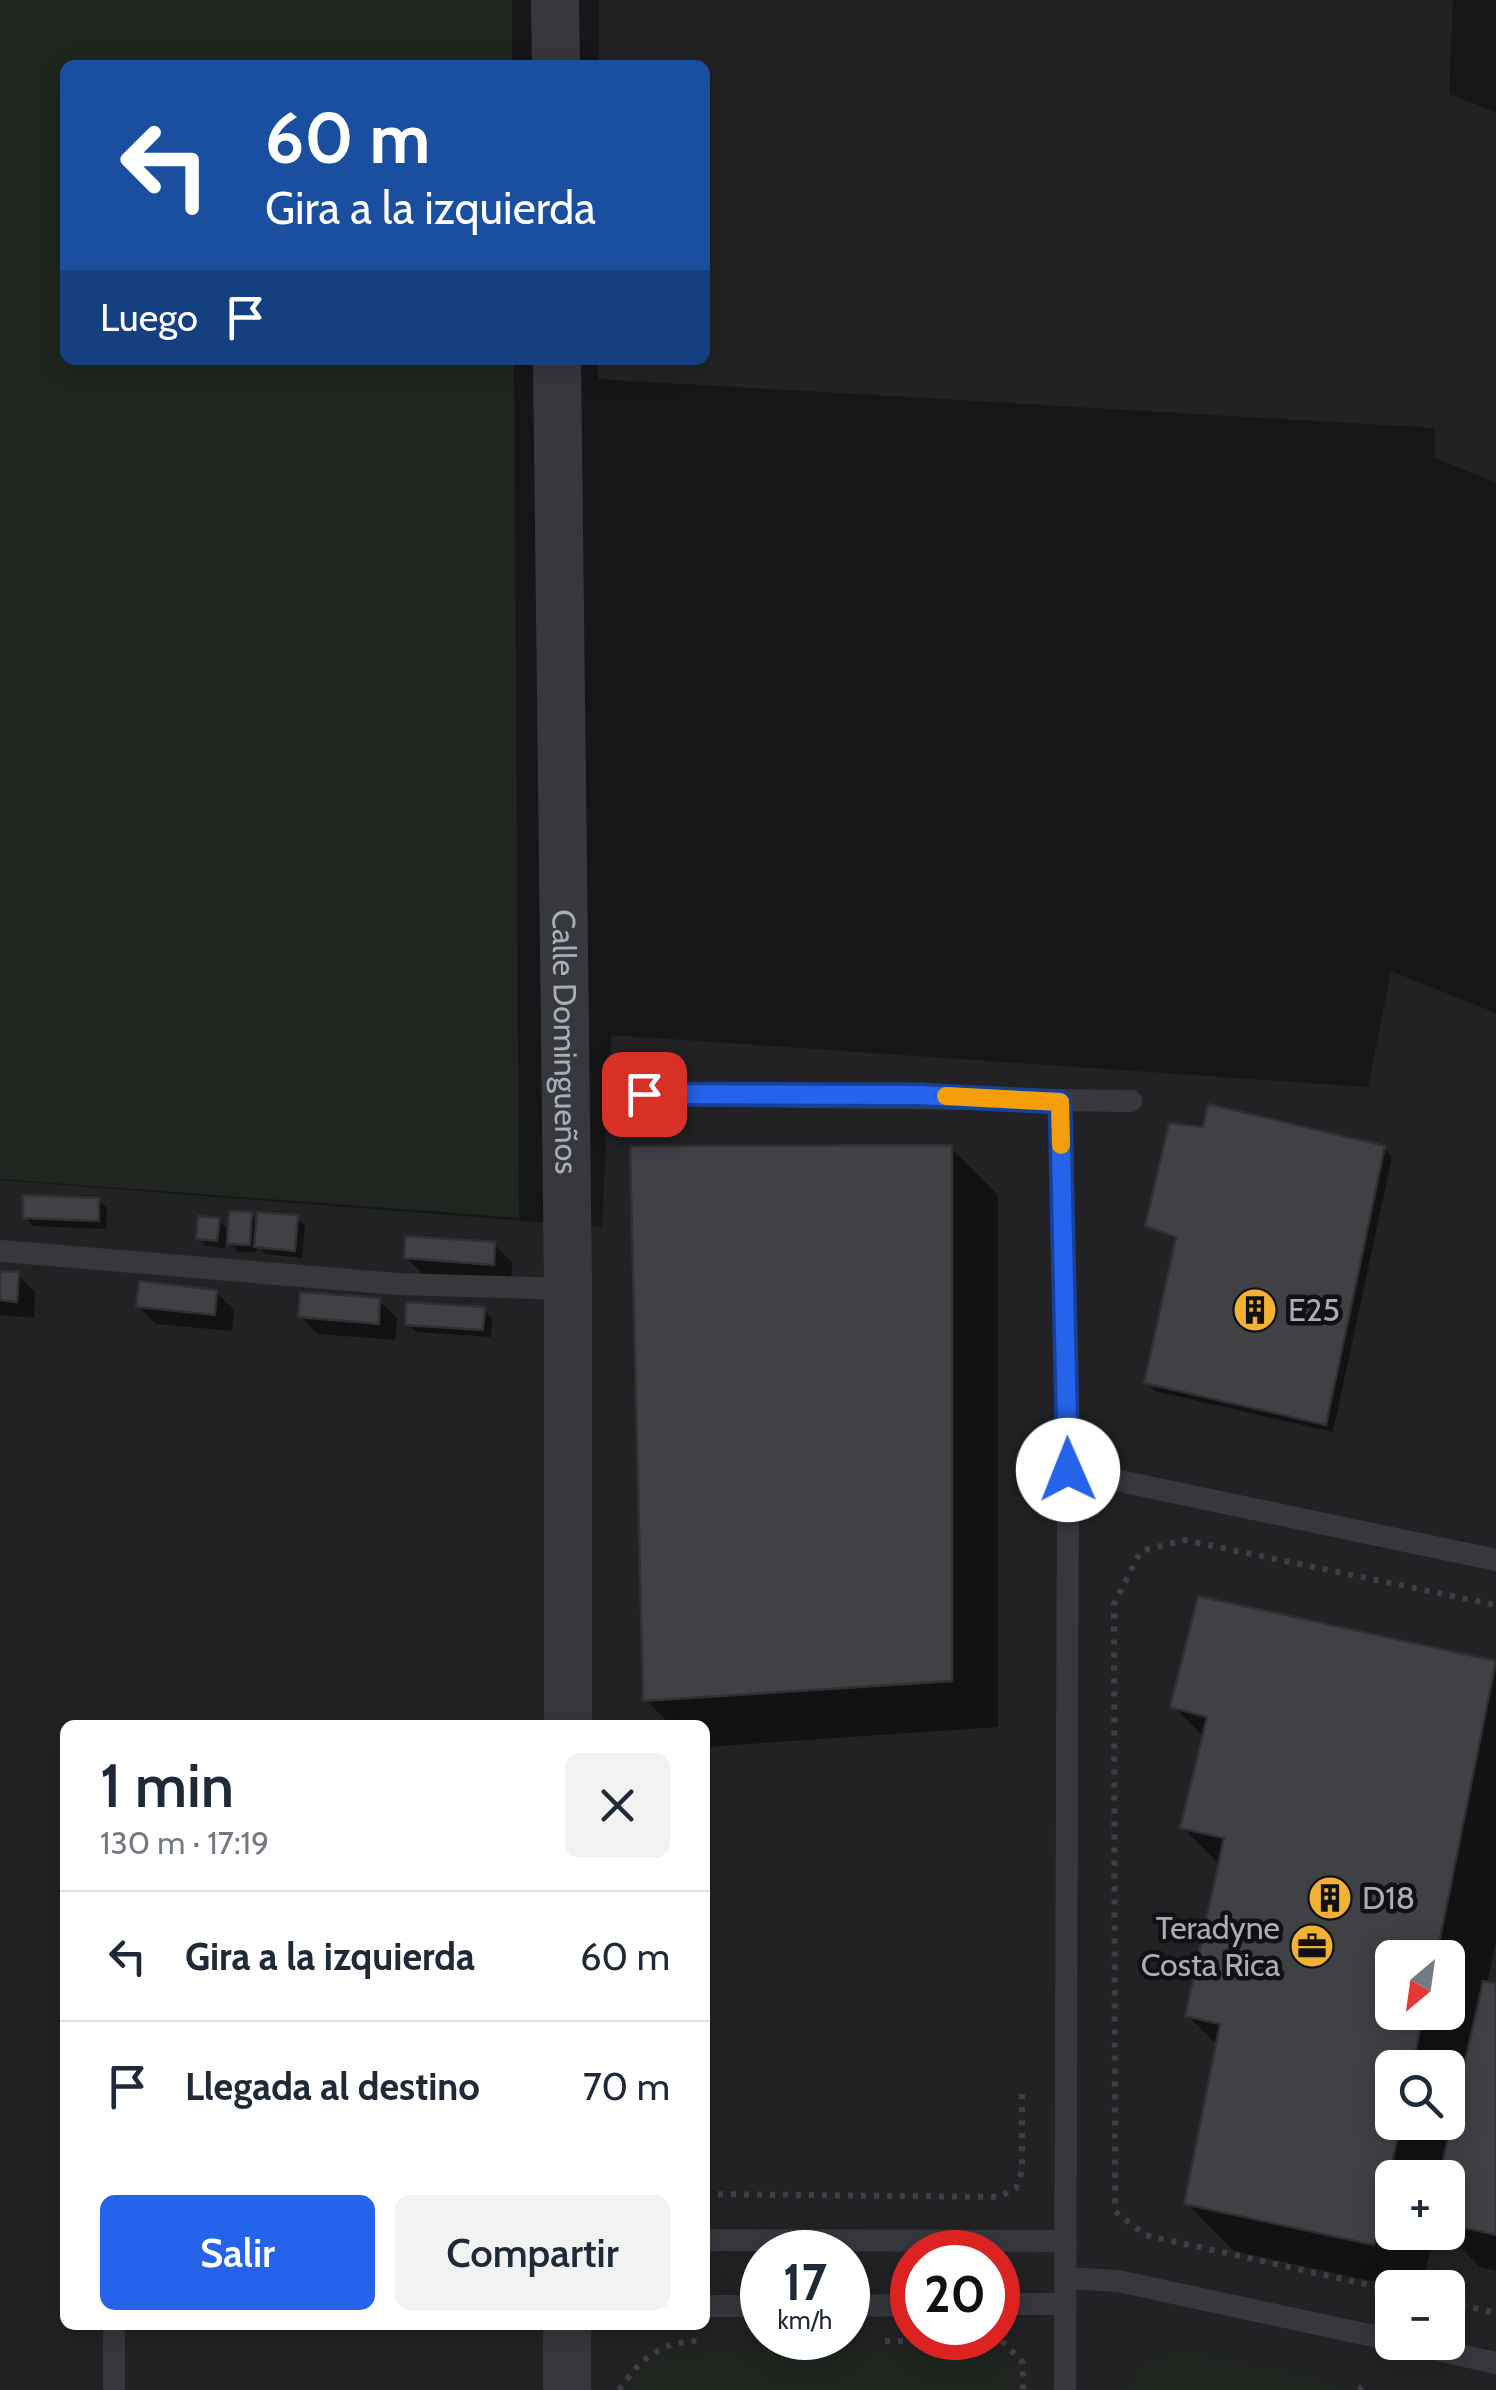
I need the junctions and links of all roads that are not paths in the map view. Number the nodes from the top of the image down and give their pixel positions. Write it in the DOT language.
graph roads {
  1 [pos="555,0"];
  2 [pos="556,60"];
  3 [pos="558,365"];
  4 [pos="644,1094"];
  5 [pos="1060,1102"];
  6 [pos="1130,1102"];
  7 [pos="0,1251"];
  8 [pos="568,1289"];
  9 [pos="1068,1470"];
  10 [pos="1496,1560"];
  11 [pos="568,1720"];
  12 [pos="710,2240"];
  13 [pos="1066,2241"];
  14 [pos="1066,2278"];
  15 [pos="1020,2304"];
  16 [pos="1066,2304"];
  17 [pos="710,2306"];
  18 [pos="740,2306"];
  19 [pos="114,2330"];
  20 [pos="567,2330"];
  21 [pos="1375,2336"];
  22 [pos="1465,2355"];
  23 [pos="1496,2362"];
  24 [pos="114,2390"];
  25 [pos="568,2390"];
  26 [pos="1065,2390"];
  1 -- 2 [label="street"];
  3 -- 8 [label="street, Calle Domingueños"];
  4 -- 5 [label="lane"];
  5 -- 6 [label="lane"];
  5 -- 9 [label="lane"];
  7 -- 8 [label="lane"];
  8 -- 11 [label="street, Calle Domingueños"];
  9 -- 10 [label="lane"];
  9 -- 13 [label="lane"];
  12 -- 13 [label="lane"];
  13 -- 14 [label="lane"];
  14 -- 16 [label="lane"];
  14 -- 21 [label="lane"];
  15 -- 16 [label="lane"];
  16 -- 26 [label="lane"];
  17 -- 18 [label="lane"];
  19 -- 24 [label="lane"];
  20 -- 25 [label="street"];
  22 -- 23 [label="lane"];
}
